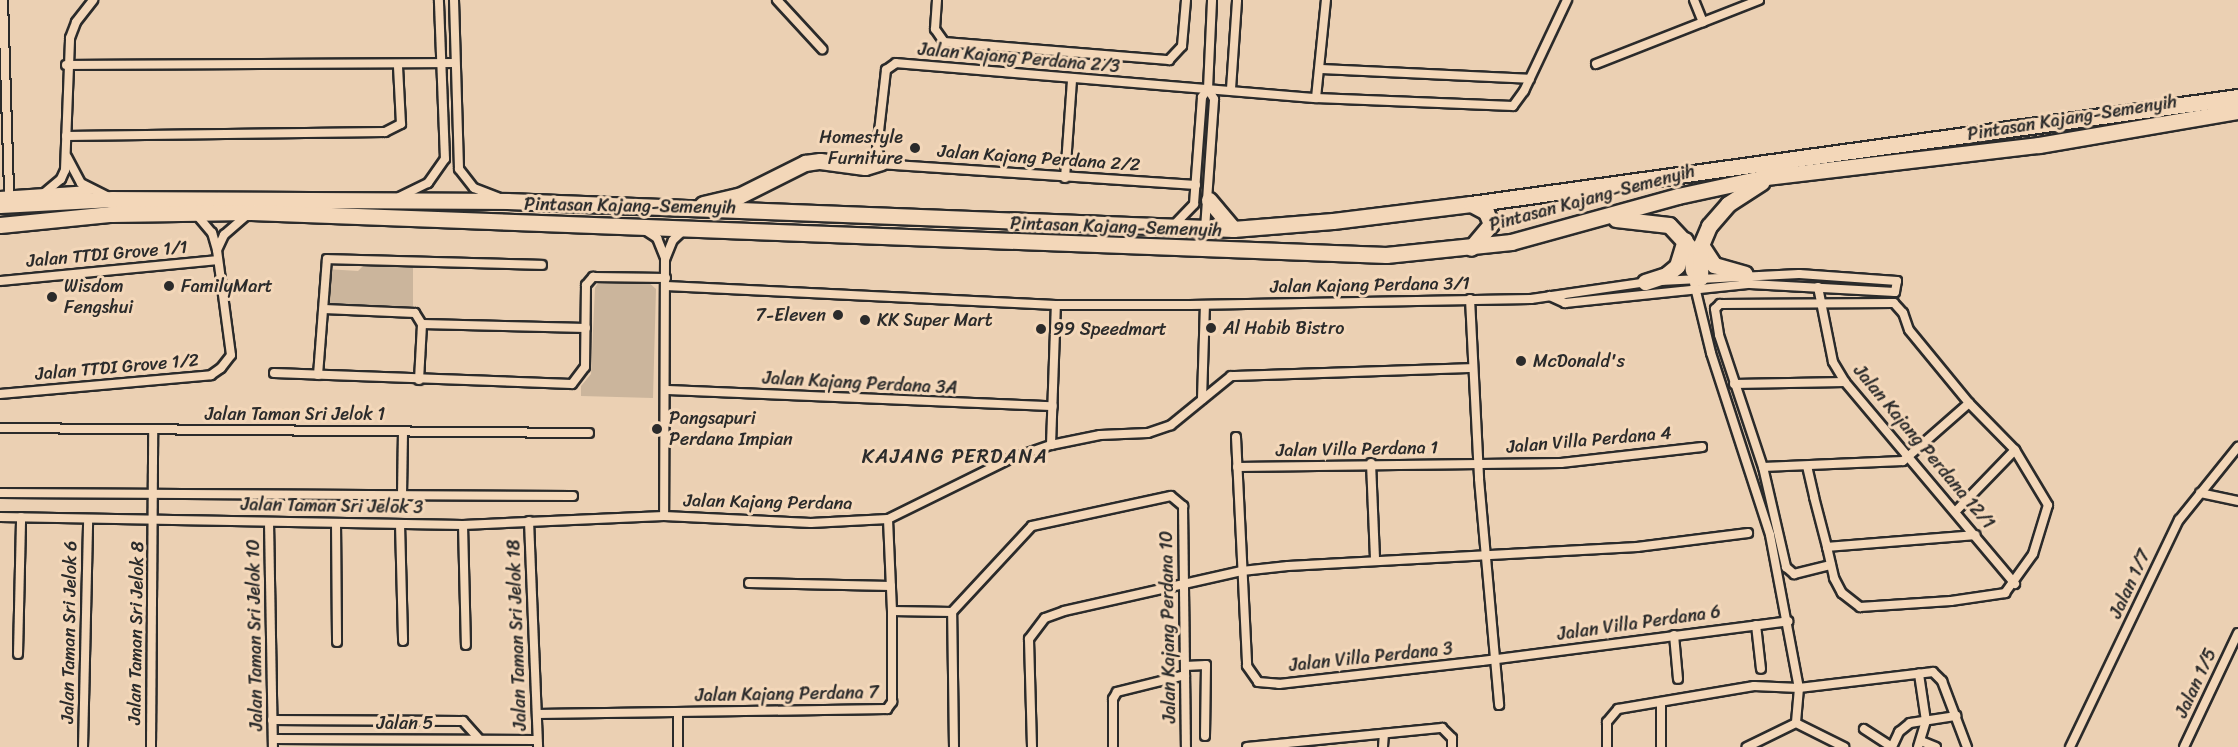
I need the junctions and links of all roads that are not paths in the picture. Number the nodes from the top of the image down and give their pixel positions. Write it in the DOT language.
graph roads {
  1 [pos="3,0"];
  2 [pos="93,0"];
  3 [pos="439,0"];
  4 [pos="454,0"];
  5 [pos="777,0"];
  6 [pos="937,0"];
  7 [pos="1186,0"];
  8 [pos="1212,0"];
  9 [pos="1237,0"];
  10 [pos="1326,0"];
  11 [pos="1568,0"];
  12 [pos="1694,0"];
  13 [pos="1758,0"];
  14 [pos="1703,22"];
  15 [pos="822,49"];
  16 [pos="455,63"];
  17 [pos="1596,64"];
  18 [pos="66,65"];
  19 [pos="440,65"];
  20 [pos="398,66"];
  21 [pos="1320,69"];
  22 [pos="1530,79"];
  23 [pos="1072,80"];
  24 [pos="2238,87"];
  25 [pos="1209,89"];
  26 [pos="1231,89"];
  27 [pos="2238,97"];
  28 [pos="1316,98"];
  29 [pos="2215,108"];
  30 [pos="2238,111"];
  31 [pos="2238,116"];
  32 [pos="66,136"];
  33 [pos="67,156"];
  34 [pos="880,162"];
  35 [pos="1065,177"];
  36 [pos="1766,177"];
  37 [pos="1196,185"];
  38 [pos="90,190"];
  39 [pos="44,194"];
  40 [pos="3,199"];
  41 [pos="113,199"];
  42 [pos="1209,200"];
  43 [pos="507,201"];
  44 [pos="388,202"];
  45 [pos="1471,204"];
  46 [pos="692,208"];
  47 [pos="193,212"];
  48 [pos="251,212"];
  49 [pos="1610,216"];
  50 [pos="0,225"];
  51 [pos="636,225"];
  52 [pos="689,226"];
  53 [pos="1168,229"];
  54 [pos="1233,229"];
  55 [pos="1205,230"];
  56 [pos="1685,240"];
  57 [pos="1701,245"];
  58 [pos="1470,248"];
  59 [pos="217,250"];
  60 [pos="665,258"];
  61 [pos="217,260"];
  62 [pos="542,265"];
  63 [pos="1745,274"];
  64 [pos="1799,274"];
  65 [pos="1836,276"];
  66 [pos="0,281"];
  67 [pos="666,282"];
  68 [pos="1645,282"];
  69 [pos="1697,283"];
  70 [pos="1818,287"];
  71 [pos="1550,296"];
  72 [pos="1470,299"];
  73 [pos="1819,302"];
  74 [pos="1205,304"];
  75 [pos="1056,305"];
  76 [pos="324,309"];
  77 [pos="422,324"];
  78 [pos="586,328"];
  79 [pos="1472,368"];
  80 [pos="274,373"];
  81 [pos="318,375"];
  82 [pos="419,380"];
  83 [pos="1845,382"];
  84 [pos="1734,384"];
  85 [pos="666,390"];
  86 [pos="0,394"];
  87 [pos="1202,399"];
  88 [pos="1969,403"];
  89 [pos="1053,406"];
  90 [pos="0,428"];
  91 [pos="153,430"];
  92 [pos="403,432"];
  93 [pos="589,433"];
  94 [pos="1236,437"];
  95 [pos="1052,445"];
  96 [pos="1702,447"];
  97 [pos="2238,447"];
  98 [pos="2015,450"];
  99 [pos="1910,456"];
  100 [pos="1371,463"];
  101 [pos="1478,465"];
  102 [pos="1807,465"];
  103 [pos="1237,467"];
  104 [pos="1763,467"];
  105 [pos="153,492"];
  106 [pos="0,493"];
  107 [pos="2200,493"];
  108 [pos="402,495"];
  109 [pos="573,496"];
  110 [pos="2238,501"];
  111 [pos="1956,511"];
  112 [pos="664,516"];
  113 [pos="0,517"];
  114 [pos="21,517"];
  115 [pos="88,519"];
  116 [pos="888,519"];
  117 [pos="154,520"];
  118 [pos="529,521"];
  119 [pos="269,522"];
  120 [pos="336,523"];
  121 [pos="400,524"];
  122 [pos="463,525"];
  123 [pos="1748,533"];
  124 [pos="1976,535"];
  125 [pos="1827,547"];
  126 [pos="1486,552"];
  127 [pos="1376,560"];
  128 [pos="1832,565"];
  129 [pos="1242,572"];
  130 [pos="749,583"];
  131 [pos="1185,583"];
  132 [pos="2014,584"];
  133 [pos="891,586"];
  134 [pos="892,611"];
  135 [pos="952,612"];
  136 [pos="1788,621"];
  137 [pos="1756,625"];
  138 [pos="2238,633"];
  139 [pos="1674,635"];
  140 [pos="403,641"];
  141 [pos="337,642"];
  142 [pos="466,645"];
  143 [pos="18,654"];
  144 [pos="1494,659"];
  145 [pos="1761,669"];
  146 [pos="1185,671"];
  147 [pos="1919,674"];
  148 [pos="1678,679"];
  149 [pos="1799,688"];
  150 [pos="1661,704"];
  151 [pos="1499,705"];
  152 [pos="678,713"];
  153 [pos="537,714"];
  154 [pos="1956,716"];
  155 [pos="272,720"];
  156 [pos="1926,721"];
  157 [pos="1796,723"];
  158 [pos="1864,729"];
  159 [pos="1384,734"];
  160 [pos="1205,736"];
  161 [pos="479,740"];
  162 [pos="273,743"];
  163 [pos="1452,743"];
  164 [pos="537,744"];
  165 [pos="1311,744"];
  166 [pos="1919,744"];
  167 [pos="84,747"];
  168 [pos="151,747"];
  169 [pos="678,747"];
  170 [pos="954,747"];
  171 [pos="1032,747"];
  172 [pos="1113,747"];
  173 [pos="1186,747"];
  174 [pos="1247,747"];
  175 [pos="1383,747"];
  176 [pos="1607,747"];
  177 [pos="1661,747"];
  178 [pos="1747,747"];
  179 [pos="1844,747"];
  180 [pos="1936,747"];
  181 [pos="1967,747"];
  182 [pos="2070,747"];
  183 [pos="2184,747"];
  1 -- 40 [label="street"];
  2 -- 18 [label="street"];
  3 -- 19 [label="street"];
  4 -- 16 [label="street"];
  5 -- 15 [label="street"];
  6 -- 7 [label="street"];
  8 -- 25 [label="street"];
  9 -- 26 [label="street"];
  10 -- 21 [label="street"];
  11 -- 22 [label="street"];
  12 -- 14 [label="street"];
  13 -- 14 [label="street"];
  14 -- 17 [label="street"];
  16 -- 19 [label="street"];
  16 -- 43 [label="street"];
  18 -- 20 [label="street"];
  18 -- 32 [label="street"];
  19 -- 20 [label="street"];
  19 -- 44 [label="street"];
  20 -- 32 [label="street"];
  21 -- 22 [label="street"];
  21 -- 28 [label="street"];
  22 -- 28 [label="street, Jalan Kajang Perdana 2/3"];
  23 -- 25 [label="street, Jalan Kajang Perdana 2/3"];
  23 -- 34 [label="street, Jalan Kajang Perdana 2/3"];
  23 -- 35 [label="street"];
  24 -- 29 [label="highway"];
  25 -- 26 [label="street, Jalan Kajang Perdana 2/3"];
  25 -- 37 [label="street"];
  25 -- 42 [label="street"];
  26 -- 28 [label="street, Jalan Kajang Perdana 2/3"];
  27 -- 29 [label="highway"];
  29 -- 30 [label="highway"];
  29 -- 31 [label="highway"];
  29 -- 36 [label="highway, Pintasan Kajang-Semenyih"];
  29 -- 45 [label="highway, Pintasan Kajang-Semenyih"];
  32 -- 33 [label="street"];
  33 -- 38 [label="street"];
  33 -- 39 [label="street"];
  34 -- 35 [label="street, Jalan Kajang Perdana 2/2"];
  34 -- 46 [label="highway"];
  35 -- 37 [label="street, Jalan Kajang Perdana 2/2"];
  36 -- 49 [label="highway, Pintasan Kajang-Semenyih"];
  36 -- 57 [label="highway"];
  37 -- 53 [label="street"];
  38 -- 39 [label="street"];
  38 -- 41 [label="street"];
  39 -- 40 [label="street"];
  40 -- 41 [label="highway, Pintasan Kajang-Semenyih"];
  41 -- 44 [label="highway, Pintasan Kajang-Semenyih"];
  42 -- 54 [label="highway"];
  42 -- 55 [label="street"];
  43 -- 44 [label="highway, Pintasan Kajang-Semenyih"];
  43 -- 46 [label="highway, Pintasan Kajang-Semenyih"];
  45 -- 54 [label="highway, Pintasan Kajang-Semenyih"];
  45 -- 58 [label="highway"];
  46 -- 53 [label="highway, Pintasan Kajang-Semenyih"];
  47 -- 48 [label="highway, Pintasan Kajang-Semenyih"];
  47 -- 50 [label="highway, Pintasan Kajang-Semenyih"];
  47 -- 59 [label="street"];
  48 -- 51 [label="highway, Pintasan Kajang-Semenyih"];
  48 -- 59 [label="street"];
  49 -- 56 [label="highway"];
  49 -- 58 [label="highway, Pintasan Kajang-Semenyih"];
  51 -- 52 [label="highway, Pintasan Kajang-Semenyih"];
  51 -- 60 [label="street"];
  52 -- 58 [label="highway, Pintasan Kajang-Semenyih"];
  52 -- 60 [label="street"];
  53 -- 55 [label="highway, Pintasan Kajang-Semenyih"];
  54 -- 55 [label="highway, Pintasan Kajang-Semenyih"];
  56 -- 68 [label="highway"];
  56 -- 69 [label="highway"];
  57 -- 63 [label="highway"];
  57 -- 69 [label="highway"];
  59 -- 61 [label="street, Jalan TTDI Grove 1/2"];
  60 -- 67 [label="street"];
  61 -- 66 [label="street, Jalan TTDI Grove 1/1"];
  61 -- 86 [label="street, Jalan TTDI Grove 1/2"];
  62 -- 76 [label="street"];
  63 -- 64 [label="street"];
  63 -- 69 [label="street"];
  64 -- 65 [label="street"];
  64 -- 70 [label="street"];
  65 -- 70 [label="street"];
  65 -- 70 [label="street"];
  67 -- 75 [label="street, Jalan Kajang Perdana 3/1"];
  67 -- 78 [label="street, Jalan Kajang Perdana 3/1"];
  67 -- 85 [label="street"];
  68 -- 69 [label="street"];
  68 -- 71 [label="street"];
  69 -- 70 [label="street"];
  69 -- 71 [label="street"];
  69 -- 136 [label="street"];
  70 -- 73 [label="street, Jalan Kajang Perdana 12/1"];
  71 -- 72 [label="street, Jalan Kajang Perdana 3/1"];
  72 -- 74 [label="street, Jalan Kajang Perdana 3/1"];
  72 -- 79 [label="street"];
  73 -- 83 [label="street, Jalan Kajang Perdana 12/1"];
  73 -- 84 [label="street"];
  73 -- 88 [label="street"];
  74 -- 75 [label="street, Jalan Kajang Perdana 3/1"];
  74 -- 87 [label="street"];
  75 -- 89 [label="street"];
  76 -- 77 [label="street"];
  76 -- 81 [label="street"];
  77 -- 78 [label="street"];
  77 -- 82 [label="street"];
  78 -- 82 [label="street, Jalan Kajang Perdana 3/1"];
  79 -- 87 [label="street, Jalan Kajang Perdana"];
  79 -- 101 [label="street"];
  80 -- 81 [label="street"];
  81 -- 82 [label="street"];
  83 -- 84 [label="street"];
  83 -- 99 [label="street, Jalan Kajang Perdana 12/1"];
  84 -- 104 [label="street"];
  85 -- 89 [label="street, Jalan Kajang Perdana 3A"];
  85 -- 112 [label="street"];
  87 -- 95 [label="street, Jalan Kajang Perdana"];
  88 -- 98 [label="street"];
  88 -- 99 [label="street"];
  89 -- 95 [label="street"];
  90 -- 91 [label="street, Jalan Taman Sri Jelok 1"];
  91 -- 92 [label="street, Jalan Taman Sri Jelok 1"];
  91 -- 105 [label="street, Jalan Taman Sri Jelok 8"];
  92 -- 93 [label="street, Jalan Taman Sri Jelok 1"];
  92 -- 108 [label="street"];
  94 -- 103 [label="street"];
  95 -- 116 [label="street, Jalan Kajang Perdana"];
  96 -- 101 [label="street, Jalan Villa Perdana 4"];
  97 -- 107 [label="street, Jalan 1/7"];
  98 -- 111 [label="street"];
  98 -- 132 [label="street"];
  99 -- 102 [label="street"];
  99 -- 111 [label="street, Jalan Kajang Perdana 12/1"];
  100 -- 101 [label="street, Jalan Villa Perdana 1"];
  100 -- 103 [label="street, Jalan Villa Perdana 1"];
  100 -- 127 [label="street"];
  101 -- 126 [label="street"];
  102 -- 104 [label="street"];
  102 -- 125 [label="street"];
  103 -- 129 [label="street"];
  104 -- 128 [label="street"];
  105 -- 106 [label="street, Jalan Taman Sri Jelok 3"];
  105 -- 108 [label="street, Jalan Taman Sri Jelok 3"];
  105 -- 117 [label="street, Jalan Taman Sri Jelok 8"];
  107 -- 110 [label="street"];
  107 -- 182 [label="street, Jalan 1/7"];
  108 -- 109 [label="street, Jalan Taman Sri Jelok 3"];
  111 -- 124 [label="street, Jalan Kajang Perdana 12/1"];
  112 -- 116 [label="street, Jalan Kajang Perdana"];
  112 -- 118 [label="street, Jalan Taman Sri Jelok 3"];
  113 -- 114 [label="street, Jalan Taman Sri Jelok 3"];
  114 -- 115 [label="street, Jalan Taman Sri Jelok 3"];
  114 -- 143 [label="street"];
  115 -- 117 [label="street, Jalan Taman Sri Jelok 3"];
  115 -- 167 [label="street, Jalan Taman Sri Jelok 6"];
  116 -- 133 [label="street"];
  117 -- 119 [label="street, Jalan Taman Sri Jelok 3"];
  117 -- 168 [label="street, Jalan Taman Sri Jelok 8"];
  118 -- 122 [label="street, Jalan Taman Sri Jelok 3"];
  118 -- 153 [label="street, Jalan Taman Sri Jelok 18"];
  119 -- 120 [label="street, Jalan Taman Sri Jelok 3"];
  119 -- 155 [label="street, Jalan Taman Sri Jelok 10"];
  120 -- 121 [label="street, Jalan Taman Sri Jelok 3"];
  120 -- 141 [label="street"];
  121 -- 122 [label="street, Jalan Taman Sri Jelok 3"];
  121 -- 140 [label="street"];
  122 -- 142 [label="street"];
  123 -- 126 [label="street"];
  124 -- 125 [label="street"];
  124 -- 132 [label="street, Jalan Kajang Perdana 12/1"];
  125 -- 128 [label="street"];
  126 -- 127 [label="street"];
  126 -- 144 [label="street"];
  127 -- 129 [label="street"];
  128 -- 132 [label="street"];
  129 -- 131 [label="street"];
  129 -- 144 [label="street, Jalan Villa Perdana 3"];
  130 -- 133 [label="street"];
  131 -- 135 [label="street, Jalan Kajang Perdana 10"];
  131 -- 146 [label="street, Jalan Kajang Perdana 10"];
  131 -- 171 [label="street"];
  133 -- 134 [label="street"];
  134 -- 135 [label="street"];
  134 -- 152 [label="street, Jalan Kajang Perdana 7"];
  135 -- 170 [label="street"];
  136 -- 137 [label="street, Jalan Villa Perdana 6"];
  136 -- 149 [label="street"];
  137 -- 139 [label="street, Jalan Villa Perdana 6"];
  137 -- 145 [label="street"];
  138 -- 183 [label="street, Jalan 1/5"];
  139 -- 144 [label="street, Jalan Villa Perdana 6"];
  139 -- 148 [label="street"];
  144 -- 151 [label="street"];
  146 -- 160 [label="street"];
  146 -- 172 [label="street"];
  146 -- 173 [label="street, Jalan Kajang Perdana 10"];
  147 -- 149 [label="street"];
  147 -- 154 [label="street"];
  147 -- 156 [label="street"];
  149 -- 150 [label="street"];
  149 -- 157 [label="street"];
  150 -- 176 [label="street"];
  150 -- 177 [label="street"];
  152 -- 153 [label="street, Jalan Kajang Perdana 7"];
  152 -- 169 [label="street"];
  153 -- 164 [label="street, Jalan Taman Sri Jelok 18"];
  154 -- 156 [label="street"];
  154 -- 181 [label="street"];
  155 -- 161 [label="street"];
  155 -- 162 [label="street, Jalan Taman Sri Jelok 10"];
  156 -- 158 [label="street"];
  156 -- 166 [label="street"];
  157 -- 178 [label="street"];
  157 -- 179 [label="street"];
  159 -- 163 [label="street"];
  159 -- 165 [label="street"];
  159 -- 175 [label="street"];
  161 -- 162 [label="street, Jalan 5"];
  161 -- 164 [label="street, Jalan 5"];
  165 -- 174 [label="street"];
  166 -- 180 [label="street"];
}
